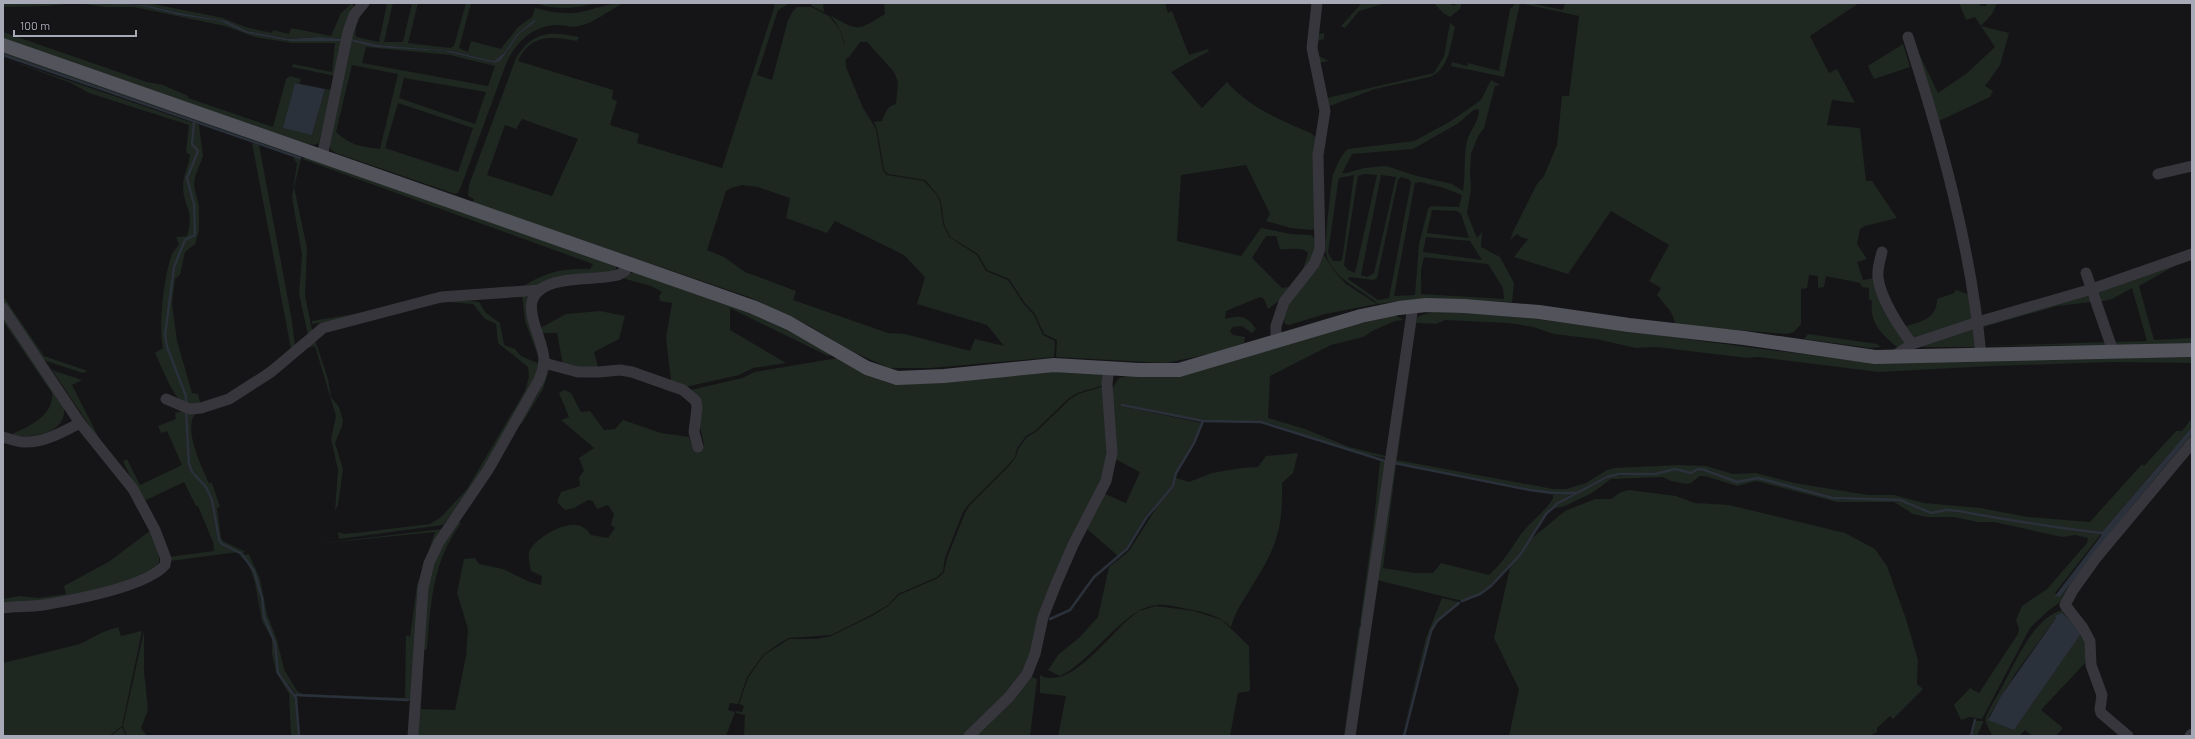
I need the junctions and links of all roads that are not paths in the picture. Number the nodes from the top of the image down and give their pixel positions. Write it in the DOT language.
graph roads {
  1 [pos="1317,3"];
  2 [pos="358,5"];
  3 [pos="1908,37"];
  4 [pos="3,45"];
  5 [pos="322,157"];
  6 [pos="2192,166"];
  7 [pos="2158,174"];
  8 [pos="1882,252"];
  9 [pos="2192,254"];
  10 [pos="629,263"];
  11 [pos="2086,273"];
  12 [pos="2092,289"];
  13 [pos="540,290"];
  14 [pos="1412,306"];
  15 [pos="3,308"];
  16 [pos="1978,322"];
  17 [pos="1276,342"];
  18 [pos="1912,344"];
  19 [pos="2192,350"];
  20 [pos="2114,351"];
  21 [pos="1981,355"];
  22 [pos="1894,356"];
  23 [pos="544,362"];
  24 [pos="1109,367"];
  25 [pos="166,399"];
  26 [pos="80,423"];
  27 [pos="3,437"];
  28 [pos="2192,442"];
  29 [pos="698,447"];
  30 [pos="3,608"];
  31 [pos="413,736"];
  32 [pos="969,736"];
  33 [pos="1350,736"];
  34 [pos="2128,736"];
  1 -- 17 [label="street"];
  2 -- 5 [label="street"];
  3 -- 16 [label="street"];
  4 -- 5 [label="main road"];
  5 -- 10 [label="main road"];
  6 -- 7 [label="street"];
  8 -- 18 [label="street"];
  9 -- 12 [label="street"];
  10 -- 13 [label="street"];
  10 -- 24 [label="main road"];
  11 -- 12 [label="street"];
  12 -- 16 [label="street"];
  12 -- 20 [label="street"];
  13 -- 23 [label="street"];
  13 -- 25 [label="street"];
  14 -- 17 [label="main road"];
  14 -- 22 [label="main road"];
  14 -- 33 [label="street"];
  15 -- 26 [label="street"];
  16 -- 18 [label="street"];
  16 -- 21 [label="street"];
  17 -- 24 [label="main road"];
  18 -- 22 [label="street"];
  19 -- 20 [label="main road"];
  20 -- 21 [label="main road"];
  21 -- 22 [label="main road"];
  23 -- 29 [label="street"];
  23 -- 31 [label="street"];
  24 -- 32 [label="street"];
  26 -- 27 [label="street"];
  26 -- 30 [label="street"];
  28 -- 34 [label="street"];
}
